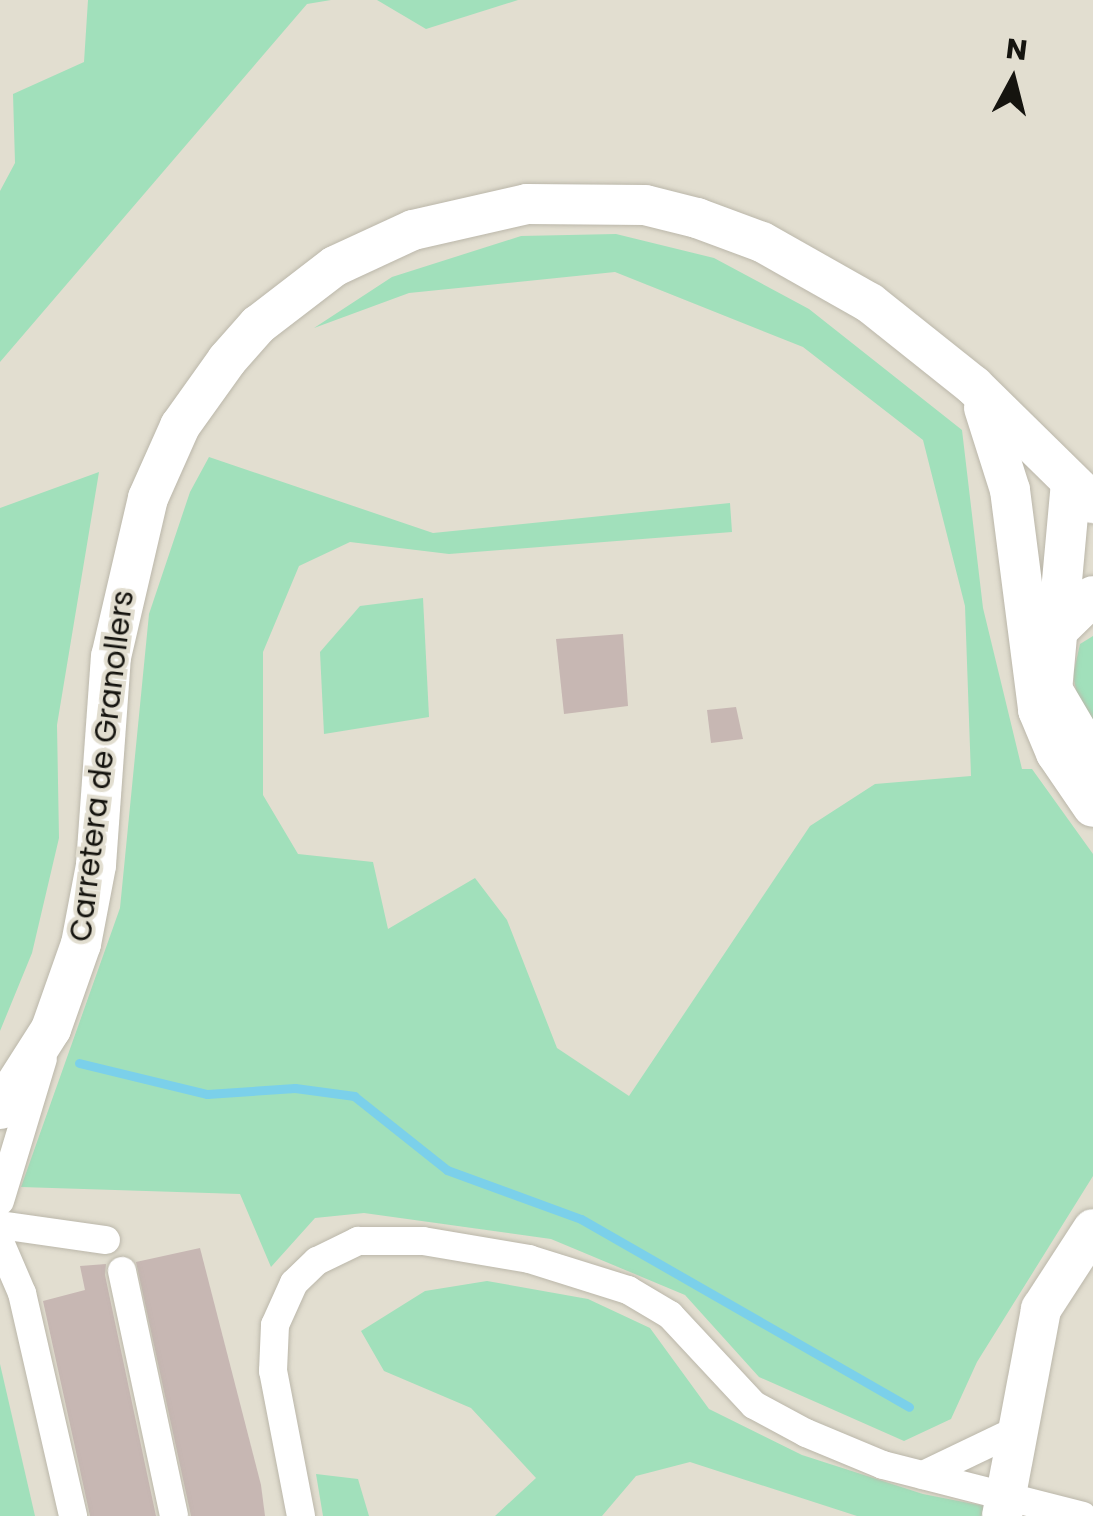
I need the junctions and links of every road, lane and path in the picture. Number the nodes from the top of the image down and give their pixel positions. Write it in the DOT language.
graph roads {
  1 [pos="974,386"];
  2 [pos="1086,484"];
  3 [pos="1093,596"];
  4 [pos="1054,634"];
  5 [pos="1093,759"];
  6 [pos="1093,807"];
  7 [pos="51,1029"];
  8 [pos="0,1109"];
  9 [pos="0,1201"];
  10 [pos="0,1225"];
  11 [pos="1093,1230"];
  12 [pos="106,1240"];
  13 [pos="0,1242"];
  14 [pos="122,1271"];
  15 [pos="1017,1430"];
  16 [pos="923,1475"];
  17 [pos="1004,1506"];
  18 [pos="73,1516"];
  19 [pos="174,1516"];
  20 [pos="301,1516"];
  21 [pos="1084,1516"];
  1 -- 2 [label="main road, Carretera de Granollers"];
  1 -- 6 [label="main road"];
  1 -- 7 [label="main road, Carretera de Granollers"];
  2 -- 4 [label="main road"];
  3 -- 4 [label="main road"];
  4 -- 5 [label="main road"];
  7 -- 8 [label="main road, Carretera de Granollers"];
  7 -- 9 [label="street"];
  10 -- 12 [label="street"];
  11 -- 15 [label="main road"];
  13 -- 18 [label="street"];
  14 -- 19 [label="street"];
  15 -- 16 [label="street"];
  15 -- 17 [label="main road"];
  16 -- 17 [label="street"];
  16 -- 20 [label="street"];
  17 -- 21 [label="street"];
}
